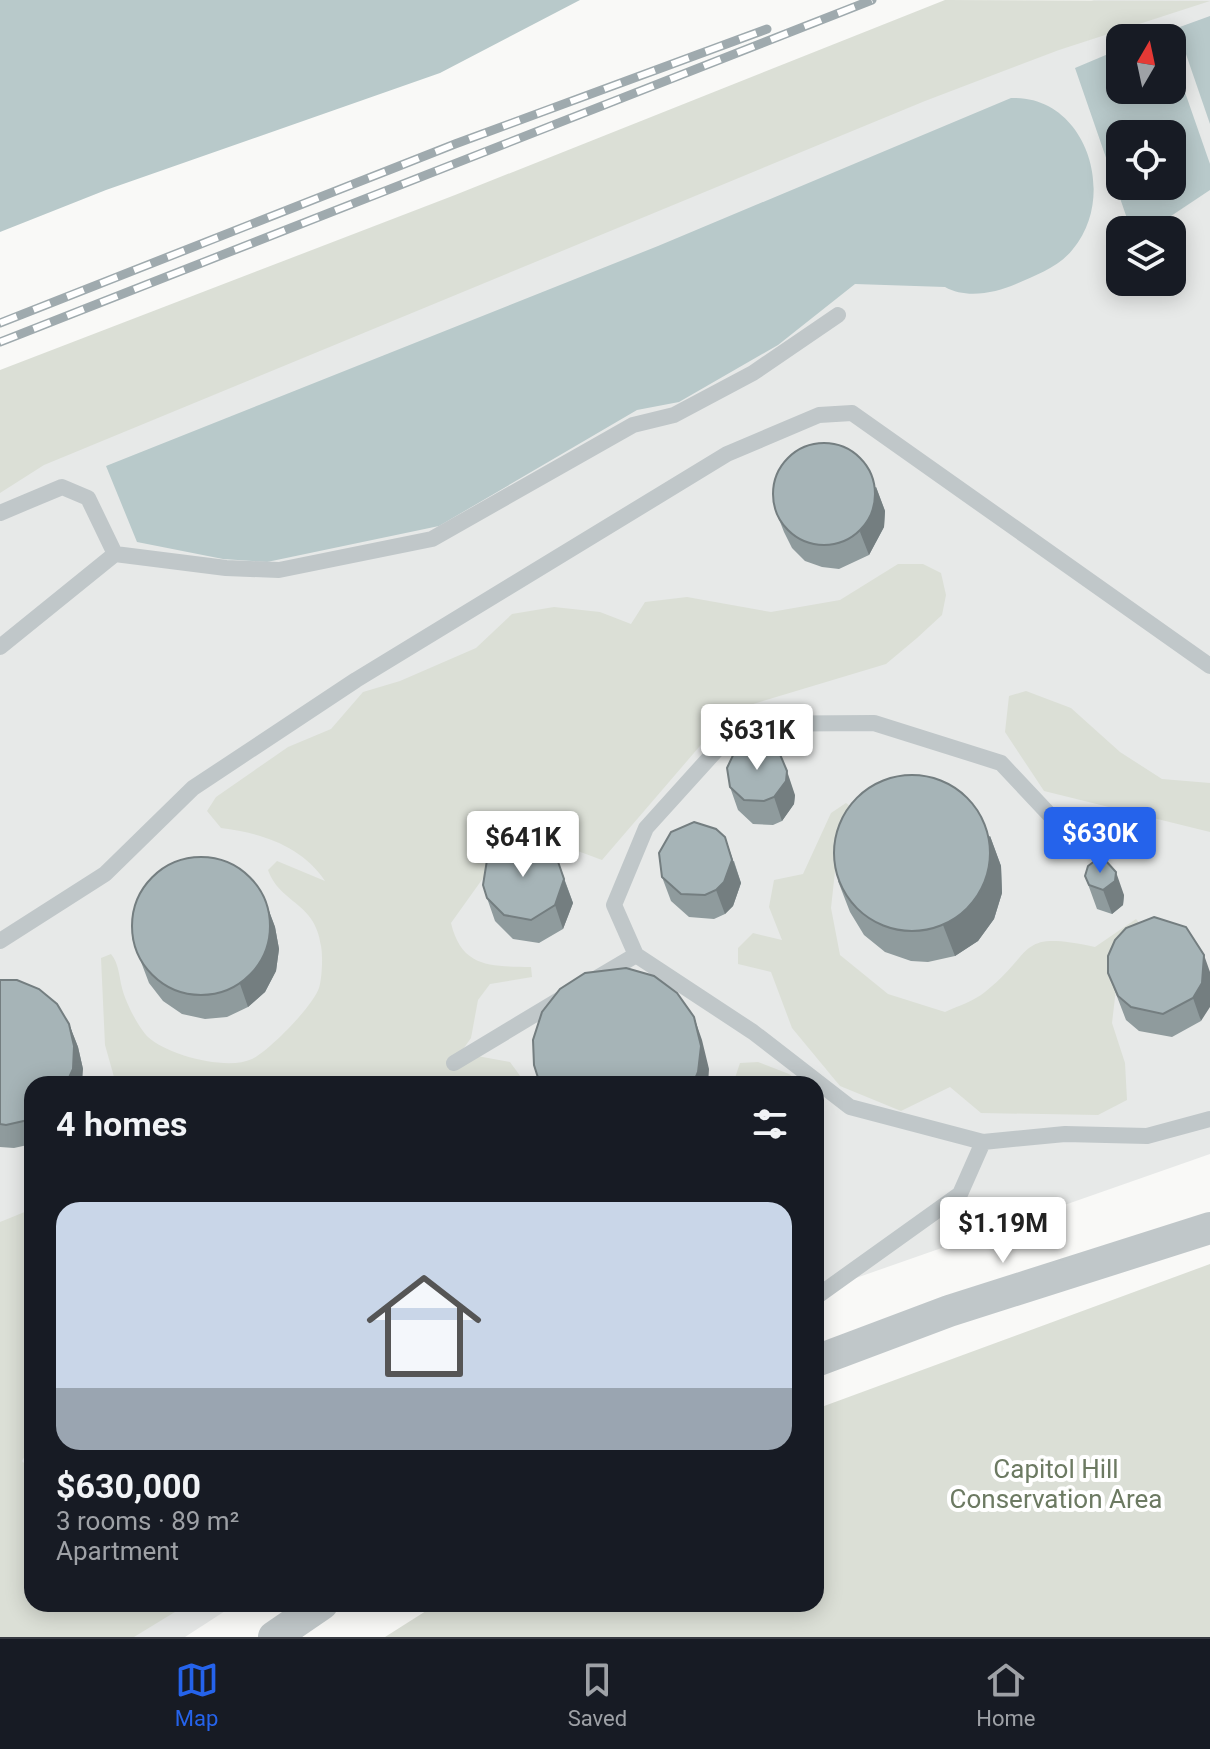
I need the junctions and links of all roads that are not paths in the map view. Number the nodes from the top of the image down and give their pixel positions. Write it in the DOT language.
graph roads {
  1 [pos="838,315"];
  2 [pos="0,513"];
  3 [pos="115,554"];
  4 [pos="0,647"];
  5 [pos="1210,666"];
  6 [pos="1079,846"];
  7 [pos="0,941"];
  8 [pos="636,955"];
  9 [pos="454,1063"];
  10 [pos="810,1076"];
  11 [pos="824,1087"];
  12 [pos="1210,1119"];
  13 [pos="983,1142"];
  14 [pos="1210,1228"];
  15 [pos="824,1291"];
  16 [pos="824,1358"];
  17 [pos="310,1612"];
  18 [pos="274,1637"];
  1 -- 3 [label="lane"];
  2 -- 3 [label="lane"];
  3 -- 4 [label="lane"];
  5 -- 7 [label="lane"];
  6 -- 8 [label="lane"];
  8 -- 9 [label="lane"];
  8 -- 10 [label="lane"];
  11 -- 13 [label="lane"];
  12 -- 13 [label="lane"];
  13 -- 15 [label="lane"];
  14 -- 16 [label="street"];
  17 -- 18 [label="street"];
}
